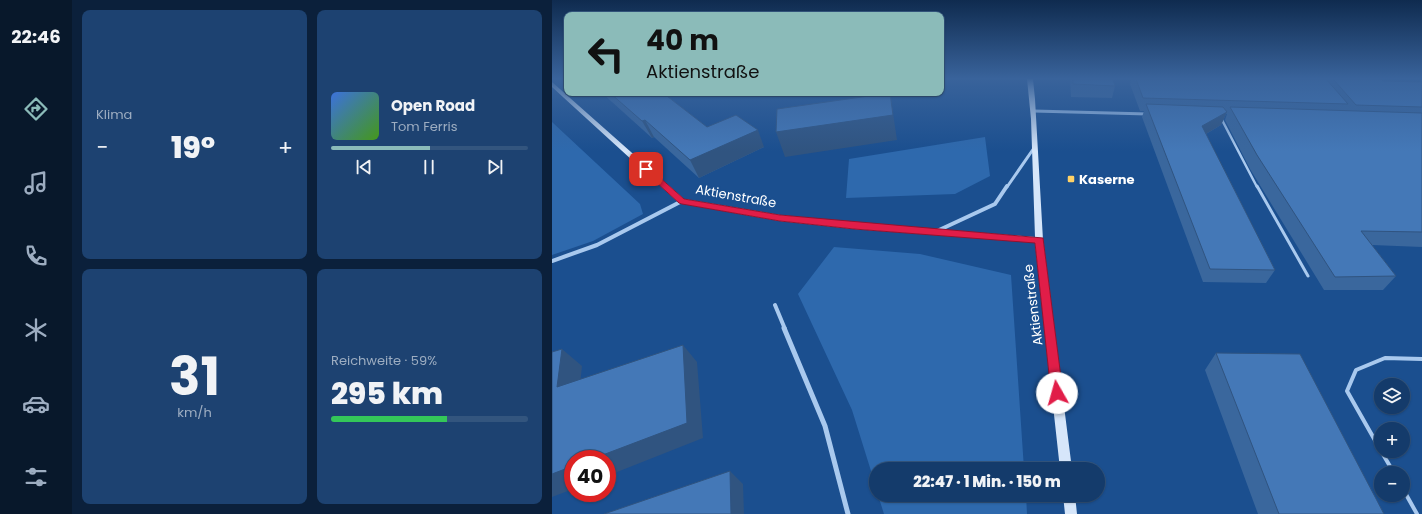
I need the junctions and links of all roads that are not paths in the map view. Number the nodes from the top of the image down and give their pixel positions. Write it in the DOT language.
graph roads {
  1 [pos="573,103"];
  2 [pos="1033,103"];
  3 [pos="1034,111"];
  4 [pos="1150,114"];
  5 [pos="1220,117"];
  6 [pos="1228,117"];
  7 [pos="1034,148"];
  8 [pos="682,201"];
  9 [pos="936,231"];
  10 [pos="1040,240"];
  11 [pos="552,261"];
  12 [pos="1308,276"];
  13 [pos="775,305"];
  14 [pos="1422,359"];
  15 [pos="1374,439"];
  16 [pos="1065,462"];
  17 [pos="1070,502"];
  18 [pos="1410,502"];
  19 [pos="848,514"];
  20 [pos="1071,514"];
  21 [pos="1417,514"];
  1 -- 8 [label="street, Aktienstraße"];
  2 -- 3 [label="street"];
  3 -- 4 [label="street"];
  3 -- 7 [label="street"];
  5 -- 6 [label="street"];
  5 -- 12 [label="lane"];
  7 -- 9 [label="street, Aktienstraße"];
  7 -- 10 [label="street"];
  8 -- 9 [label="street, Aktienstraße"];
  8 -- 11 [label="street"];
  9 -- 10 [label="street, Aktienstraße"];
  10 -- 16 [label="street, Aktienstraße"];
  13 -- 19 [label="street"];
  14 -- 15 [label="lane"];
  17 -- 20 [label="street"];
  18 -- 21 [label="lane"];
}
